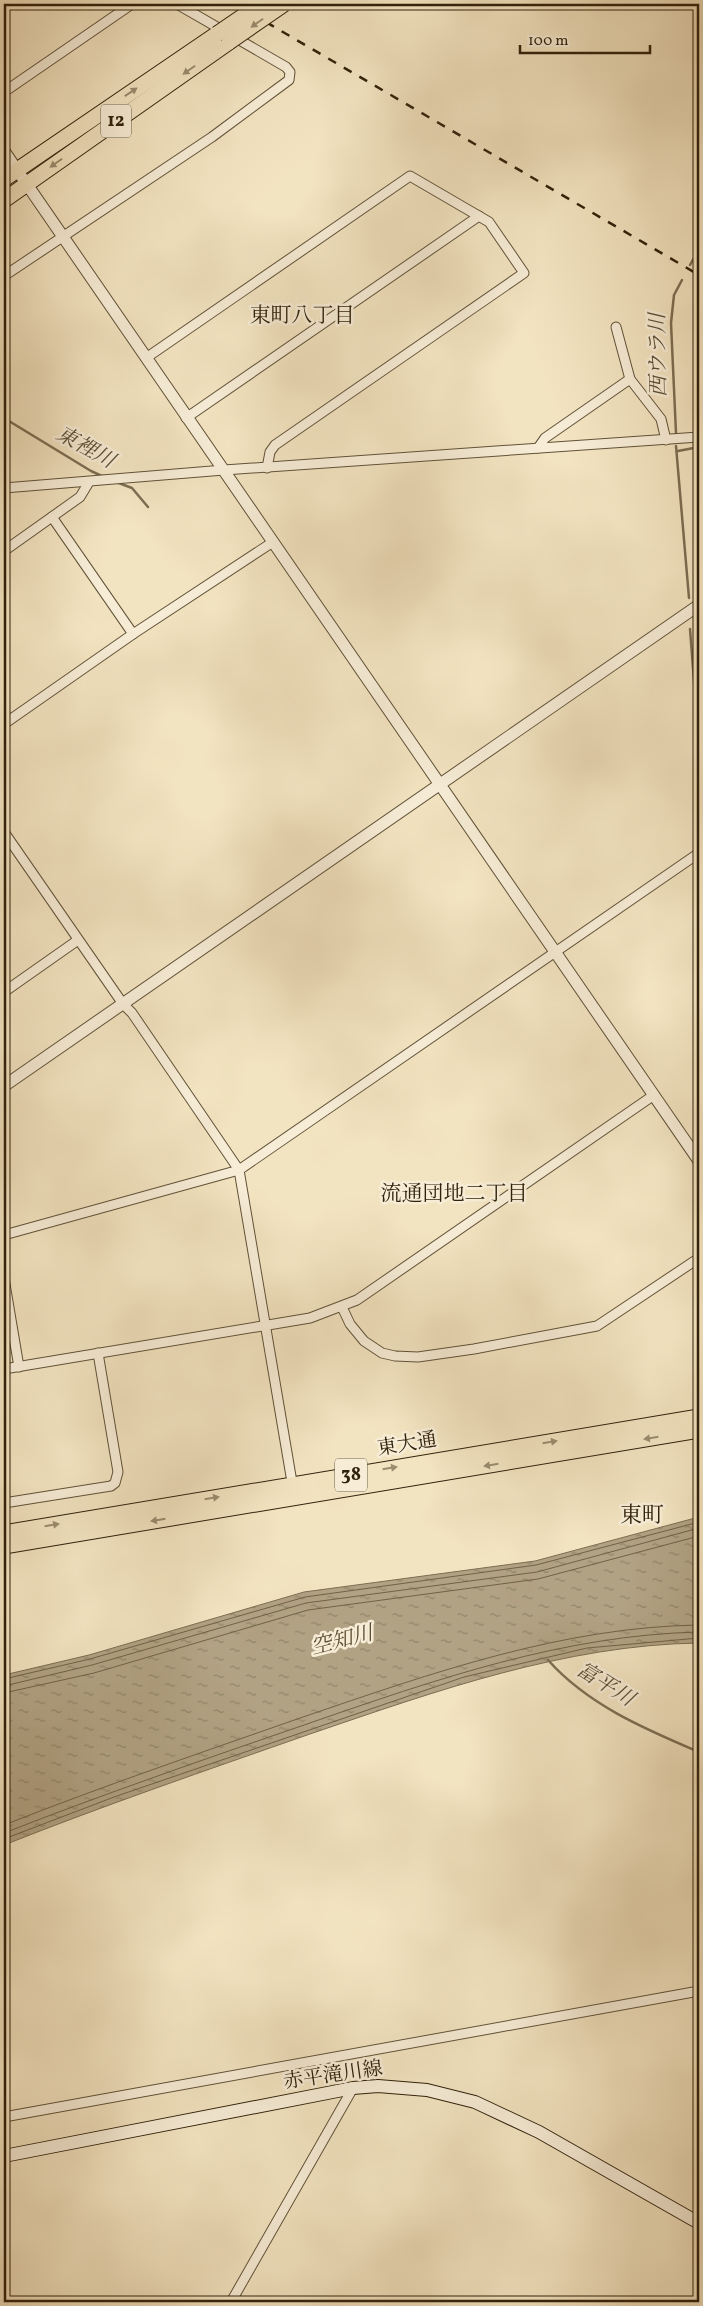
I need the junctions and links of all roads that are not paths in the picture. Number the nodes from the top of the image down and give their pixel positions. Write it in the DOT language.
graph roads {
  1 [pos="132,4"];
  2 [pos="177,4"];
  3 [pos="261,4"];
  4 [pos="284,4"];
  5 [pos="223,38"];
  6 [pos="4,92"];
  7 [pos="4,151"];
  8 [pos="17,170"];
  9 [pos="4,179"];
  10 [pos="26,184"];
  11 [pos="4,200"];
  12 [pos="478,216"];
  13 [pos="63,237"];
  14 [pos="4,276"];
  15 [pos="616,327"];
  16 [pos="146,358"];
  17 [pos="630,379"];
  18 [pos="186,418"];
  19 [pos="699,437"];
  20 [pos="666,440"];
  21 [pos="538,448"];
  22 [pos="267,468"];
  23 [pos="224,470"];
  24 [pos="89,482"];
  25 [pos="4,488"];
  26 [pos="52,517"];
  27 [pos="273,542"];
  28 [pos="4,550"];
  29 [pos="699,605"];
  30 [pos="133,634"];
  31 [pos="4,724"];
  32 [pos="440,785"];
  33 [pos="4,832"];
  34 [pos="699,853"];
  35 [pos="78,940"];
  36 [pos="556,952"];
  37 [pos="4,992"];
  38 [pos="123,1004"];
  39 [pos="4,1086"];
  40 [pos="654,1096"];
  41 [pos="699,1161"];
  42 [pos="239,1170"];
  43 [pos="4,1235"];
  44 [pos="699,1258"];
  45 [pos="4,1278"];
  46 [pos="342,1307"];
  47 [pos="266,1326"];
  48 [pos="98,1353"];
  49 [pos="19,1366"];
  50 [pos="4,1369"];
  51 [pos="699,1417"];
  52 [pos="699,1430"];
  53 [pos="293,1491"];
  54 [pos="4,1503"];
  55 [pos="4,1533"];
  56 [pos="4,1546"];
  57 [pos="699,1991"];
  58 [pos="353,2088"];
  59 [pos="4,2117"];
  60 [pos="4,2156"];
  61 [pos="699,2223"];
  62 [pos="231,2302"];
  1 -- 6 [label="street"];
  2 -- 13 [label="street"];
  3 -- 5 [label="highway, 12, bridge"];
  4 -- 5 [label="highway, 12, one-way, bridge"];
  8 -- 5 [label="highway, 12, one-way"];
  5 -- 10 [label="highway, 12, one-way"];
  7 -- 8 [label="street"];
  8 -- 9 [label="highway, 12"];
  8 -- 10 [label="street"];
  10 -- 11 [label="highway, 12"];
  10 -- 13 [label="street"];
  12 -- 16 [label="street"];
  12 -- 18 [label="street"];
  12 -- 22 [label="street"];
  13 -- 14 [label="street"];
  13 -- 16 [label="street"];
  15 -- 17 [label="street"];
  16 -- 18 [label="street"];
  17 -- 20 [label="street"];
  17 -- 21 [label="street"];
  18 -- 23 [label="street"];
  19 -- 20 [label="street"];
  20 -- 21 [label="street"];
  21 -- 22 [label="street"];
  22 -- 23 [label="street"];
  23 -- 24 [label="street"];
  23 -- 27 [label="street"];
  24 -- 25 [label="street"];
  24 -- 26 [label="street"];
  26 -- 28 [label="street"];
  26 -- 30 [label="street"];
  27 -- 30 [label="street"];
  27 -- 32 [label="street"];
  29 -- 32 [label="street"];
  30 -- 31 [label="street"];
  32 -- 36 [label="street"];
  32 -- 38 [label="street"];
  33 -- 35 [label="street"];
  34 -- 36 [label="street"];
  35 -- 37 [label="street"];
  35 -- 38 [label="street"];
  36 -- 40 [label="street"];
  36 -- 42 [label="street"];
  38 -- 39 [label="street"];
  38 -- 42 [label="street"];
  40 -- 41 [label="street"];
  40 -- 46 [label="street"];
  42 -- 43 [label="street"];
  42 -- 47 [label="street"];
  44 -- 46 [label="street"];
  45 -- 49 [label="street"];
  46 -- 47 [label="street"];
  47 -- 48 [label="street"];
  47 -- 53 [label="street"];
  48 -- 49 [label="street"];
  48 -- 54 [label="street"];
  49 -- 50 [label="street"];
  53 -- 51 [label="highway, 東大通 / 38, one-way"];
  52 -- 53 [label="highway, 東大通 / 38, one-way"];
  55 -- 53 [label="highway, 東大通 / 38, one-way"];
  53 -- 56 [label="highway, 東大通 / 38, one-way"];
  57 -- 59 [label="street"];
  58 -- 60 [label="main road, 赤平滝川線"];
  58 -- 61 [label="main road, 赤平滝川線"];
  58 -- 62 [label="street"];
}
